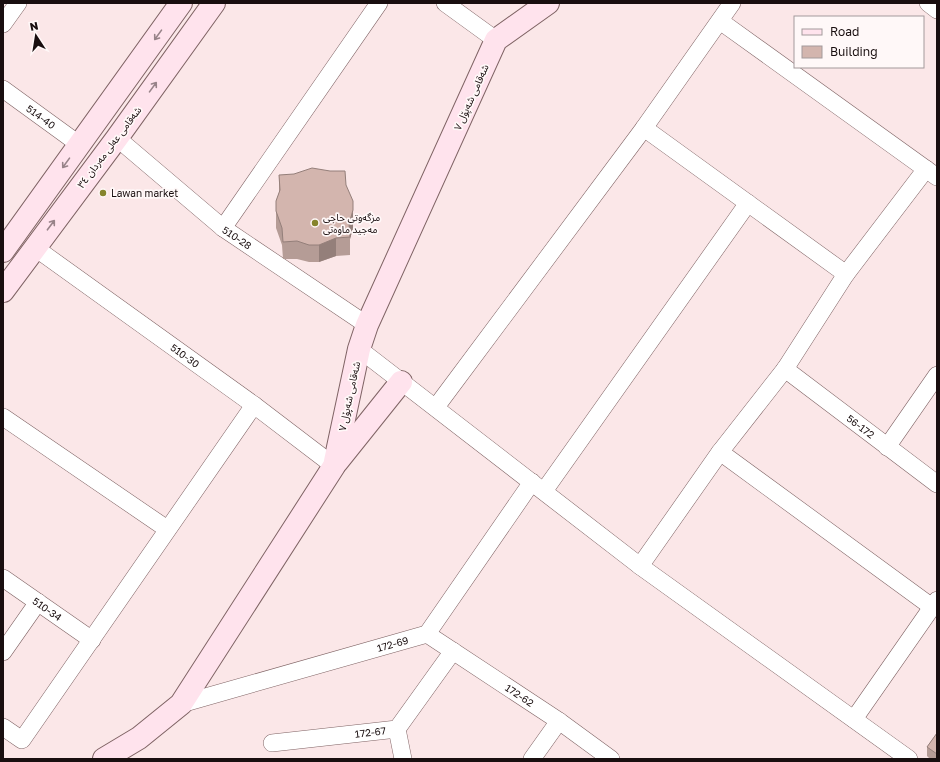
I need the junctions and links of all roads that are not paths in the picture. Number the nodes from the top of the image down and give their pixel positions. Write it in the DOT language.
graph roads {
  1 [pos="18,3"];
  2 [pos="181,3"];
  3 [pos="214,3"];
  4 [pos="379,3"];
  5 [pos="445,3"];
  6 [pos="548,3"];
  7 [pos="732,3"];
  8 [pos="928,3"];
  9 [pos="937,10"];
  10 [pos="720,21"];
  11 [pos="3,24"];
  12 [pos="496,40"];
  13 [pos="3,89"];
  14 [pos="644,128"];
  15 [pos="117,138"];
  16 [pos="80,145"];
  17 [pos="932,173"];
  18 [pos="748,203"];
  19 [pos="223,228"];
  20 [pos="34,247"];
  21 [pos="3,250"];
  22 [pos="846,274"];
  23 [pos="3,291"];
  24 [pos="367,325"];
  25 [pos="358,349"];
  26 [pos="785,369"];
  27 [pos="937,376"];
  28 [pos="401,382"];
  29 [pos="254,406"];
  30 [pos="436,407"];
  31 [pos="3,417"];
  32 [pos="887,447"];
  33 [pos="720,452"];
  34 [pos="334,466"];
  35 [pos="937,484"];
  36 [pos="538,487"];
  37 [pos="167,529"];
  38 [pos="640,566"];
  39 [pos="3,578"];
  40 [pos="38,602"];
  41 [pos="935,604"];
  42 [pos="427,634"];
  43 [pos="92,640"];
  44 [pos="453,651"];
  45 [pos="3,652"];
  46 [pos="181,704"];
  47 [pos="854,718"];
  48 [pos="559,721"];
  49 [pos="3,727"];
  50 [pos="396,728"];
  51 [pos="272,743"];
  52 [pos="104,759"];
  53 [pos="403,759"];
  54 [pos="532,759"];
  55 [pos="611,759"];
  56 [pos="908,759"];
  1 -- 11 [label="street"];
  2 -- 16 [label="street, one-way"];
  15 -- 3 [label="street, شەقامی عەلی مەردان ٣٤, one-way"];
  4 -- 19 [label="street"];
  5 -- 12 [label="street"];
  6 -- 12 [label="street"];
  7 -- 10 [label="street"];
  8 -- 9 [label="street"];
  10 -- 14 [label="street"];
  10 -- 17 [label="street"];
  12 -- 24 [label="street, شەقامی شەپۆل ٧"];
  13 -- 16 [label="street, 514-40"];
  14 -- 18 [label="street"];
  14 -- 30 [label="street"];
  15 -- 19 [label="street, 510-28"];
  20 -- 15 [label="street, شەقامی عەلی مەردان ٣٤, one-way"];
  16 -- 21 [label="street, one-way"];
  17 -- 22 [label="street"];
  18 -- 22 [label="street"];
  18 -- 36 [label="street"];
  19 -- 24 [label="street, 510-28"];
  20 -- 23 [label="street, شەقامی عەلی مەردان ٣٤"];
  20 -- 29 [label="street, 510-30"];
  22 -- 26 [label="street"];
  24 -- 25 [label="street, شەقامی شەپۆل ٧"];
  25 -- 28 [label="street"];
  25 -- 34 [label="street, شەقامی شەپۆل ٧"];
  26 -- 32 [label="street, 56-172"];
  26 -- 33 [label="street"];
  27 -- 32 [label="street"];
  28 -- 30 [label="street"];
  28 -- 34 [label="street"];
  29 -- 34 [label="street, 510-30"];
  29 -- 37 [label="street"];
  30 -- 36 [label="street"];
  31 -- 37 [label="street"];
  32 -- 35 [label="street, 56-172"];
  33 -- 38 [label="street"];
  33 -- 41 [label="street"];
  34 -- 46 [label="street, شەقامی شەپۆل ٧"];
  36 -- 38 [label="street"];
  36 -- 42 [label="street"];
  37 -- 43 [label="street"];
  38 -- 47 [label="street"];
  39 -- 40 [label="street, 510-34"];
  40 -- 43 [label="street, 510-34"];
  40 -- 45 [label="street"];
  41 -- 47 [label="street"];
  42 -- 44 [label="street, 172-62"];
  42 -- 46 [label="street, 172-69"];
  43 -- 49 [label="street"];
  44 -- 48 [label="street, 172-62"];
  44 -- 50 [label="street, 172-67"];
  46 -- 52 [label="street, شەقامی شەپۆل ٧"];
  47 -- 56 [label="street"];
  48 -- 54 [label="street"];
  48 -- 55 [label="street, 172-62"];
  50 -- 51 [label="street, 172-67"];
  50 -- 53 [label="street"];
}
